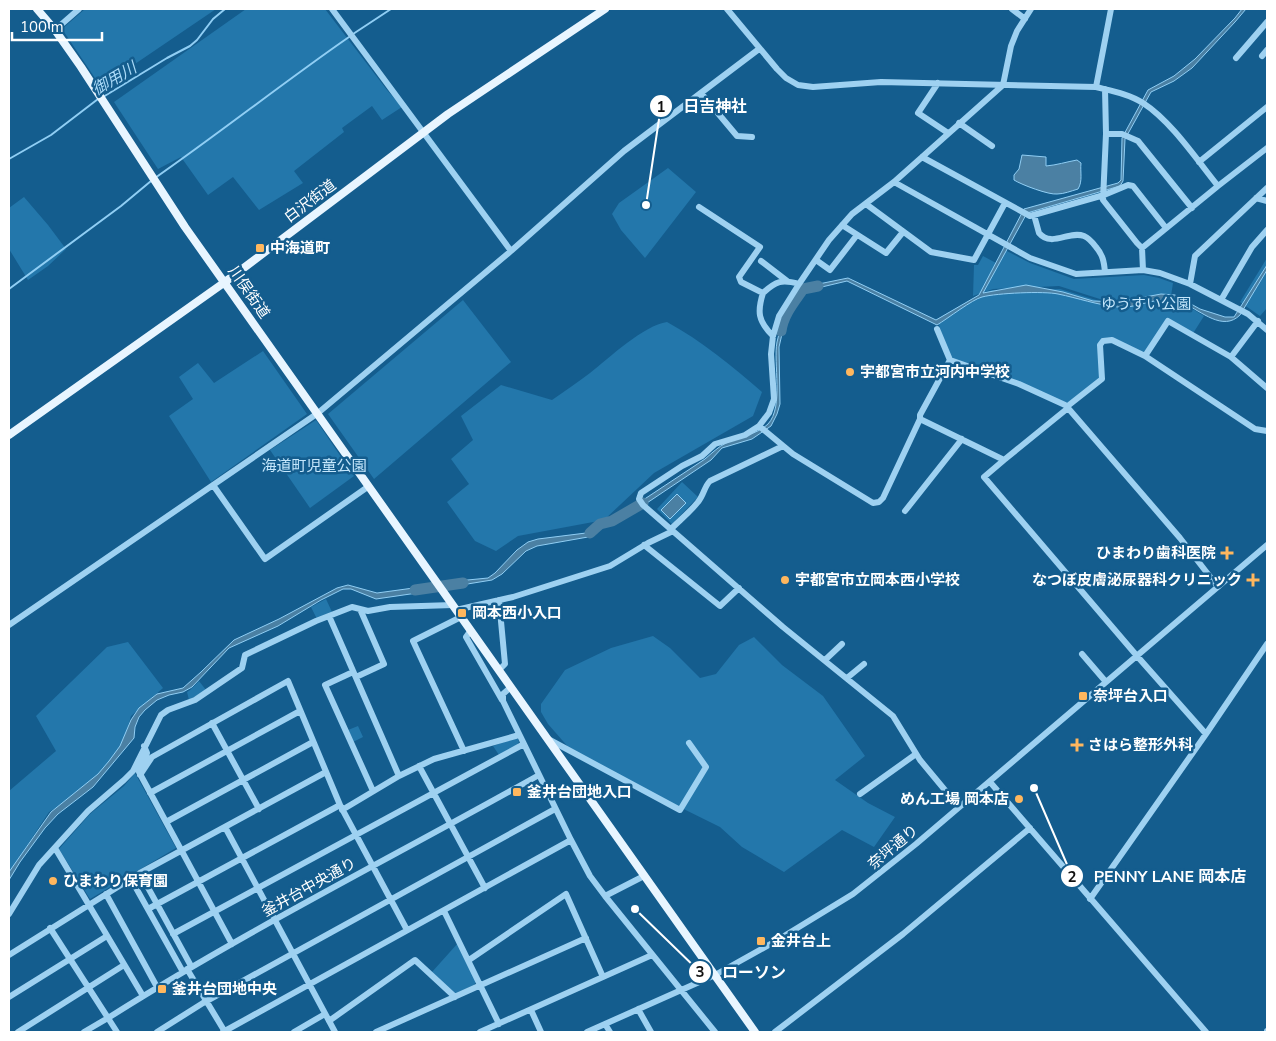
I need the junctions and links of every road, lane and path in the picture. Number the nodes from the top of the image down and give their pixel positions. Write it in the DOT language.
graph roads {
  1 [pos="37,9"];
  2 [pos="79,9"];
  3 [pos="332,9"];
  4 [pos="604,9"];
  5 [pos="728,9"];
  6 [pos="1012,9"];
  7 [pos="1031,9"];
  8 [pos="1111,9"];
  9 [pos="1024,19"];
  10 [pos="1267,22"];
  11 [pos="55,30"];
  12 [pos="759,49"];
  13 [pos="1267,50"];
  14 [pos="1262,56"];
  15 [pos="1236,58"];
  16 [pos="938,83"];
  17 [pos="1003,85"];
  18 [pos="1096,87"];
  19 [pos="1105,89"];
  20 [pos="701,93"];
  21 [pos="1267,107"];
  22 [pos="959,124"];
  23 [pos="424,132"];
  24 [pos="948,133"];
  25 [pos="1106,134"];
  26 [pos="752,137"];
  27 [pos="992,146"];
  28 [pos="1267,148"];
  29 [pos="922,157"];
  30 [pos="1199,162"];
  31 [pos="894,182"];
  32 [pos="1218,186"];
  33 [pos="1267,188"];
  34 [pos="1104,191"];
  35 [pos="1256,198"];
  36 [pos="1267,201"];
  37 [pos="1005,203"];
  38 [pos="866,204"];
  39 [pos="699,207"];
  40 [pos="1192,208"];
  41 [pos="1034,215"];
  42 [pos="842,225"];
  43 [pos="1166,228"];
  44 [pos="1267,230"];
  45 [pos="903,232"];
  46 [pos="858,235"];
  47 [pos="987,235"];
  48 [pos="1142,248"];
  49 [pos="511,251"];
  50 [pos="816,260"];
  51 [pos="761,261"];
  52 [pos="1143,270"];
  53 [pos="1105,272"];
  54 [pos="787,281"];
  55 [pos="225,282"];
  56 [pos="800,284"];
  57 [pos="1190,284"];
  58 [pos="763,293"];
  59 [pos="1221,300"];
  60 [pos="1258,321"];
  61 [pos="937,329"];
  62 [pos="1267,330"];
  63 [pos="773,336"];
  64 [pos="1145,356"];
  65 [pos="1231,358"];
  66 [pos="950,360"];
  67 [pos="1267,388"];
  68 [pos="1068,408"];
  69 [pos="318,413"];
  70 [pos="920,418"];
  71 [pos="761,428"];
  72 [pos="1267,431"];
  73 [pos="9,435"];
  74 [pos="962,439"];
  75 [pos="783,446"];
  76 [pos="1004,460"];
  77 [pos="213,485"];
  78 [pos="369,486"];
  79 [pos="906,511"];
  80 [pos="672,530"];
  81 [pos="644,545"];
  82 [pos="1267,545"];
  83 [pos="1218,587"];
  84 [pos="739,588"];
  85 [pos="499,600"];
  86 [pos="454,607"];
  87 [pos="360,609"];
  88 [pos="329,616"];
  89 [pos="461,617"];
  90 [pos="9,625"];
  91 [pos="470,630"];
  92 [pos="842,644"];
  93 [pos="1267,646"];
  94 [pos="1082,654"];
  95 [pos="1137,656"];
  96 [pos="824,660"];
  97 [pos="864,664"];
  98 [pos="498,670"];
  99 [pos="354,674"];
  100 [pos="847,678"];
  101 [pos="1106,682"];
  102 [pos="511,687"];
  103 [pos="503,701"];
  104 [pos="300,711"];
  105 [pos="212,723"];
  106 [pos="1206,734"];
  107 [pos="519,735"];
  108 [pos="547,739"];
  109 [pos="313,742"];
  110 [pos="689,743"];
  111 [pos="524,744"];
  112 [pos="144,746"];
  113 [pos="227,751"];
  114 [pos="464,751"];
  115 [pos="916,754"];
  116 [pos="419,766"];
  117 [pos="326,772"];
  118 [pos="140,775"];
  119 [pos="539,775"];
  120 [pos="399,776"];
  121 [pos="243,780"];
  122 [pos="990,782"];
  123 [pos="373,791"];
  124 [pos="150,793"];
  125 [pos="433,793"];
  126 [pos="860,794"];
  127 [pos="341,807"];
  128 [pos="960,807"];
  129 [pos="259,809"];
  130 [pos="555,809"];
  131 [pos="166,822"];
  132 [pos="450,824"];
  133 [pos="225,827"];
  134 [pos="1030,828"];
  135 [pos="356,835"];
  136 [pos="570,840"];
  137 [pos="55,848"];
  138 [pos="182,850"];
  139 [pos="468,857"];
  140 [pos="242,858"];
  141 [pos="373,867"];
  142 [pos="140,873"];
  143 [pos="644,876"];
  144 [pos="131,878"];
  145 [pos="199,882"];
  146 [pos="257,888"];
  147 [pos="485,888"];
  148 [pos="106,894"];
  149 [pos="605,896"];
  150 [pos="391,899"];
  151 [pos="1090,899"];
  152 [pos="88,904"];
  153 [pos="158,904"];
  154 [pos="148,909"];
  155 [pos="215,911"];
  156 [pos="444,911"];
  157 [pos="9,914"];
  158 [pos="274,920"];
  159 [pos="50,928"];
  160 [pos="407,930"];
  161 [pos="173,934"];
  162 [pos="107,936"];
  163 [pos="586,938"];
  164 [pos="232,944"];
  165 [pos="292,953"];
  166 [pos="9,955"];
  167 [pos="652,955"];
  168 [pos="69,959"];
  169 [pos="469,960"];
  170 [pos="124,965"];
  171 [pos="187,969"];
  172 [pos="715,975"];
  173 [pos="602,977"];
  174 [pos="309,984"];
  175 [pos="481,985"];
  176 [pos="157,987"];
  177 [pos="87,988"];
  178 [pos="681,990"];
  179 [pos="9,996"];
  180 [pos="143,996"];
  181 [pos="455,997"];
  182 [pos="206,1001"];
  183 [pos="530,1010"];
  184 [pos="638,1010"];
  185 [pos="325,1014"];
  186 [pos="108,1018"];
  187 [pos="329,1021"];
  188 [pos="499,1024"];
  189 [pos="605,1024"];
  190 [pos="18,1032"];
  191 [pos="84,1032"];
  192 [pos="117,1032"];
  193 [pos="157,1032"];
  194 [pos="224,1032"];
  195 [pos="294,1032"];
  196 [pos="335,1032"];
  197 [pos="376,1032"];
  198 [pos="480,1032"];
  199 [pos="541,1032"];
  200 [pos="587,1032"];
  201 [pos="610,1032"];
  202 [pos="651,1032"];
  203 [pos="715,1032"];
  204 [pos="755,1032"];
  205 [pos="775,1032"];
  206 [pos="1206,1032"];
  1 -- 11 [label="main road, 川俣街道"];
  2 -- 11 [label="street"];
  3 -- 23 [label="street"];
  4 -- 23 [label="main road, 白沢街道"];
  5 -- 12 [label="street"];
  6 -- 9 [label="street"];
  7 -- 9 [label="street"];
  8 -- 18 [label="street"];
  9 -- 17 [label="street"];
  10 -- 15 [label="street"];
  11 -- 55 [label="main road, 川俣街道"];
  12 -- 16 [label="street"];
  12 -- 20 [label="street"];
  13 -- 14 [label="street"];
  16 -- 17 [label="street"];
  16 -- 24 [label="street"];
  17 -- 18 [label="street"];
  17 -- 22 [label="street"];
  18 -- 19 [label="street"];
  19 -- 25 [label="street"];
  19 -- 30 [label="street"];
  20 -- 26 [label="street"];
  20 -- 49 [label="street"];
  21 -- 30 [label="street"];
  22 -- 24 [label="street"];
  22 -- 27 [label="street"];
  23 -- 49 [label="street"];
  23 -- 55 [label="main road, 白沢街道"];
  24 -- 29 [label="street"];
  25 -- 34 [label="street"];
  25 -- 40 [label="street"];
  28 -- 32 [label="street"];
  29 -- 31 [label="street"];
  29 -- 37 [label="street"];
  30 -- 32 [label="street"];
  31 -- 38 [label="street"];
  31 -- 47 [label="street"];
  32 -- 40 [label="street"];
  33 -- 35 [label="street"];
  34 -- 41 [label="street"];
  34 -- 43 [label="street"];
  34 -- 48 [label="street"];
  35 -- 36 [label="street"];
  35 -- 57 [label="street"];
  37 -- 41 [label="street"];
  37 -- 47 [label="street"];
  38 -- 42 [label="street"];
  38 -- 45 [label="street"];
  39 -- 58 [label="street"];
  40 -- 43 [label="street"];
  41 -- 53 [label="street"];
  42 -- 46 [label="street"];
  42 -- 50 [label="street"];
  43 -- 48 [label="street"];
  44 -- 59 [label="street"];
  45 -- 46 [label="street"];
  45 -- 47 [label="street"];
  46 -- 50 [label="street"];
  47 -- 53 [label="street"];
  48 -- 52 [label="street"];
  49 -- 69 [label="street"];
  50 -- 56 [label="street"];
  51 -- 54 [label="street"];
  52 -- 53 [label="street"];
  52 -- 57 [label="street"];
  54 -- 56 [label="street"];
  54 -- 58 [label="street"];
  55 -- 69 [label="main road, 川俣街道"];
  55 -- 73 [label="main road, 白沢街道"];
  56 -- 63 [label="street"];
  57 -- 59 [label="street"];
  58 -- 63 [label="street"];
  59 -- 60 [label="street"];
  60 -- 62 [label="street"];
  60 -- 65 [label="street"];
  61 -- 66 [label="street"];
  63 -- 71 [label="street"];
  64 -- 65 [label="street"];
  64 -- 68 [label="street"];
  64 -- 72 [label="street"];
  65 -- 67 [label="street"];
  66 -- 68 [label="street"];
  66 -- 70 [label="street"];
  68 -- 76 [label="street"];
  68 -- 83 [label="street"];
  69 -- 77 [label="street"];
  69 -- 78 [label="main road, 川俣街道"];
  70 -- 74 [label="street"];
  70 -- 75 [label="street"];
  71 -- 75 [label="street"];
  71 -- 80 [label="street"];
  74 -- 76 [label="street"];
  74 -- 79 [label="street"];
  75 -- 80 [label="street"];
  76 -- 95 [label="street"];
  77 -- 78 [label="street"];
  77 -- 90 [label="street"];
  78 -- 86 [label="main road, 川俣街道"];
  80 -- 81 [label="street"];
  80 -- 84 [label="street"];
  81 -- 84 [label="street"];
  81 -- 85 [label="street"];
  82 -- 83 [label="street, 奈坪通り"];
  83 -- 95 [label="street, 奈坪通り"];
  84 -- 96 [label="street"];
  85 -- 86 [label="street"];
  85 -- 98 [label="street"];
  86 -- 87 [label="street"];
  86 -- 89 [label="main road, 川俣街道"];
  87 -- 88 [label="street"];
  87 -- 99 [label="street"];
  88 -- 99 [label="street"];
  88 -- 112 [label="street"];
  89 -- 91 [label="main road, 川俣街道"];
  89 -- 114 [label="street"];
  91 -- 98 [label="main road, 川俣街道"];
  91 -- 103 [label="street"];
  92 -- 96 [label="street"];
  93 -- 106 [label="street"];
  94 -- 101 [label="street"];
  95 -- 101 [label="street, 奈坪通り"];
  95 -- 106 [label="street"];
  96 -- 100 [label="street"];
  97 -- 100 [label="street"];
  98 -- 102 [label="main road, 川俣街道"];
  99 -- 120 [label="street"];
  99 -- 123 [label="street"];
  100 -- 115 [label="street"];
  101 -- 122 [label="street, 奈坪通り"];
  102 -- 103 [label="street"];
  102 -- 108 [label="main road, 川俣街道"];
  103 -- 107 [label="street"];
  104 -- 105 [label="street"];
  104 -- 109 [label="street"];
  104 -- 113 [label="street"];
  105 -- 113 [label="street"];
  105 -- 118 [label="street"];
  106 -- 151 [label="street"];
  107 -- 111 [label="street"];
  107 -- 114 [label="street"];
  108 -- 110 [label="street"];
  108 -- 143 [label="main road, 川俣街道"];
  109 -- 117 [label="street"];
  109 -- 121 [label="street"];
  111 -- 119 [label="street"];
  111 -- 125 [label="street"];
  112 -- 118 [label="street"];
  112 -- 137 [label="street"];
  113 -- 121 [label="street"];
  113 -- 124 [label="street"];
  114 -- 116 [label="street"];
  115 -- 126 [label="street"];
  115 -- 128 [label="street"];
  116 -- 120 [label="street"];
  116 -- 125 [label="street"];
  117 -- 127 [label="street"];
  117 -- 129 [label="street"];
  118 -- 124 [label="street"];
  119 -- 130 [label="street"];
  119 -- 132 [label="street, 釜井台中央通り"];
  120 -- 123 [label="street"];
  121 -- 129 [label="street"];
  121 -- 131 [label="street"];
  122 -- 128 [label="street, 奈坪通り"];
  122 -- 134 [label="street"];
  123 -- 127 [label="street"];
  124 -- 131 [label="street"];
  125 -- 132 [label="street"];
  125 -- 135 [label="street"];
  127 -- 135 [label="street"];
  127 -- 140 [label="street"];
  128 -- 172 [label="street, 奈坪通り"];
  129 -- 133 [label="street"];
  130 -- 136 [label="street"];
  130 -- 139 [label="street"];
  131 -- 138 [label="street"];
  132 -- 139 [label="street"];
  132 -- 141 [label="street, 釜井台中央通り"];
  133 -- 138 [label="street"];
  133 -- 140 [label="street"];
  134 -- 151 [label="street"];
  134 -- 205 [label="street"];
  135 -- 141 [label="street"];
  135 -- 146 [label="street"];
  136 -- 147 [label="street"];
  136 -- 149 [label="street"];
  137 -- 152 [label="street"];
  137 -- 157 [label="street"];
  138 -- 142 [label="street"];
  138 -- 145 [label="street"];
  139 -- 147 [label="street"];
  139 -- 150 [label="street"];
  140 -- 145 [label="street"];
  140 -- 146 [label="street"];
  141 -- 150 [label="street"];
  141 -- 158 [label="street, 釜井台中央通り"];
  142 -- 144 [label="street"];
  142 -- 153 [label="street"];
  143 -- 149 [label="street"];
  143 -- 172 [label="main road, 川俣街道"];
  144 -- 148 [label="street"];
  144 -- 154 [label="street"];
  145 -- 153 [label="street"];
  145 -- 155 [label="street"];
  146 -- 155 [label="street"];
  146 -- 158 [label="street"];
  147 -- 156 [label="street"];
  148 -- 152 [label="street"];
  148 -- 176 [label="street"];
  149 -- 167 [label="street"];
  150 -- 160 [label="street"];
  150 -- 165 [label="street"];
  151 -- 206 [label="street"];
  152 -- 159 [label="street"];
  152 -- 162 [label="street"];
  153 -- 154 [label="street"];
  153 -- 161 [label="street"];
  154 -- 171 [label="street"];
  155 -- 161 [label="street"];
  155 -- 164 [label="street"];
  156 -- 160 [label="street"];
  156 -- 169 [label="street"];
  158 -- 164 [label="street, 釜井台中央通り"];
  158 -- 165 [label="street"];
  159 -- 166 [label="street"];
  159 -- 168 [label="street"];
  160 -- 174 [label="street"];
  161 -- 171 [label="street"];
  162 -- 168 [label="street"];
  162 -- 170 [label="street"];
  163 -- 169 [label="street"];
  163 -- 173 [label="street"];
  163 -- 175 [label="street"];
  164 -- 171 [label="street, 釜井台中央通り"];
  165 -- 174 [label="street"];
  165 -- 182 [label="street"];
  167 -- 173 [label="street"];
  167 -- 178 [label="street"];
  168 -- 177 [label="street"];
  168 -- 179 [label="street"];
  169 -- 175 [label="street"];
  170 -- 177 [label="street"];
  170 -- 180 [label="street"];
  171 -- 176 [label="street, 釜井台中央通り"];
  171 -- 182 [label="street"];
  172 -- 178 [label="street, 奈坪通り"];
  172 -- 204 [label="main road, 川俣街道"];
  173 -- 183 [label="street"];
  174 -- 185 [label="street"];
  174 -- 194 [label="street"];
  175 -- 181 [label="street"];
  175 -- 188 [label="street"];
  176 -- 180 [label="street, 釜井台中央通り"];
  177 -- 186 [label="street"];
  177 -- 190 [label="street"];
  178 -- 184 [label="street, 奈坪通り"];
  178 -- 203 [label="street"];
  180 -- 186 [label="street, 釜井台中央通り"];
  181 -- 187 [label="street"];
  181 -- 197 [label="street"];
  182 -- 193 [label="street"];
  182 -- 194 [label="street"];
  183 -- 188 [label="street"];
  183 -- 199 [label="street"];
  184 -- 189 [label="street, 奈坪通り"];
  184 -- 202 [label="street"];
  185 -- 187 [label="street"];
  185 -- 195 [label="street"];
  186 -- 191 [label="street, 釜井台中央通り"];
  186 -- 192 [label="street"];
  187 -- 196 [label="street"];
  188 -- 198 [label="street"];
  189 -- 200 [label="street, 奈坪通り"];
  189 -- 201 [label="street"];
}
